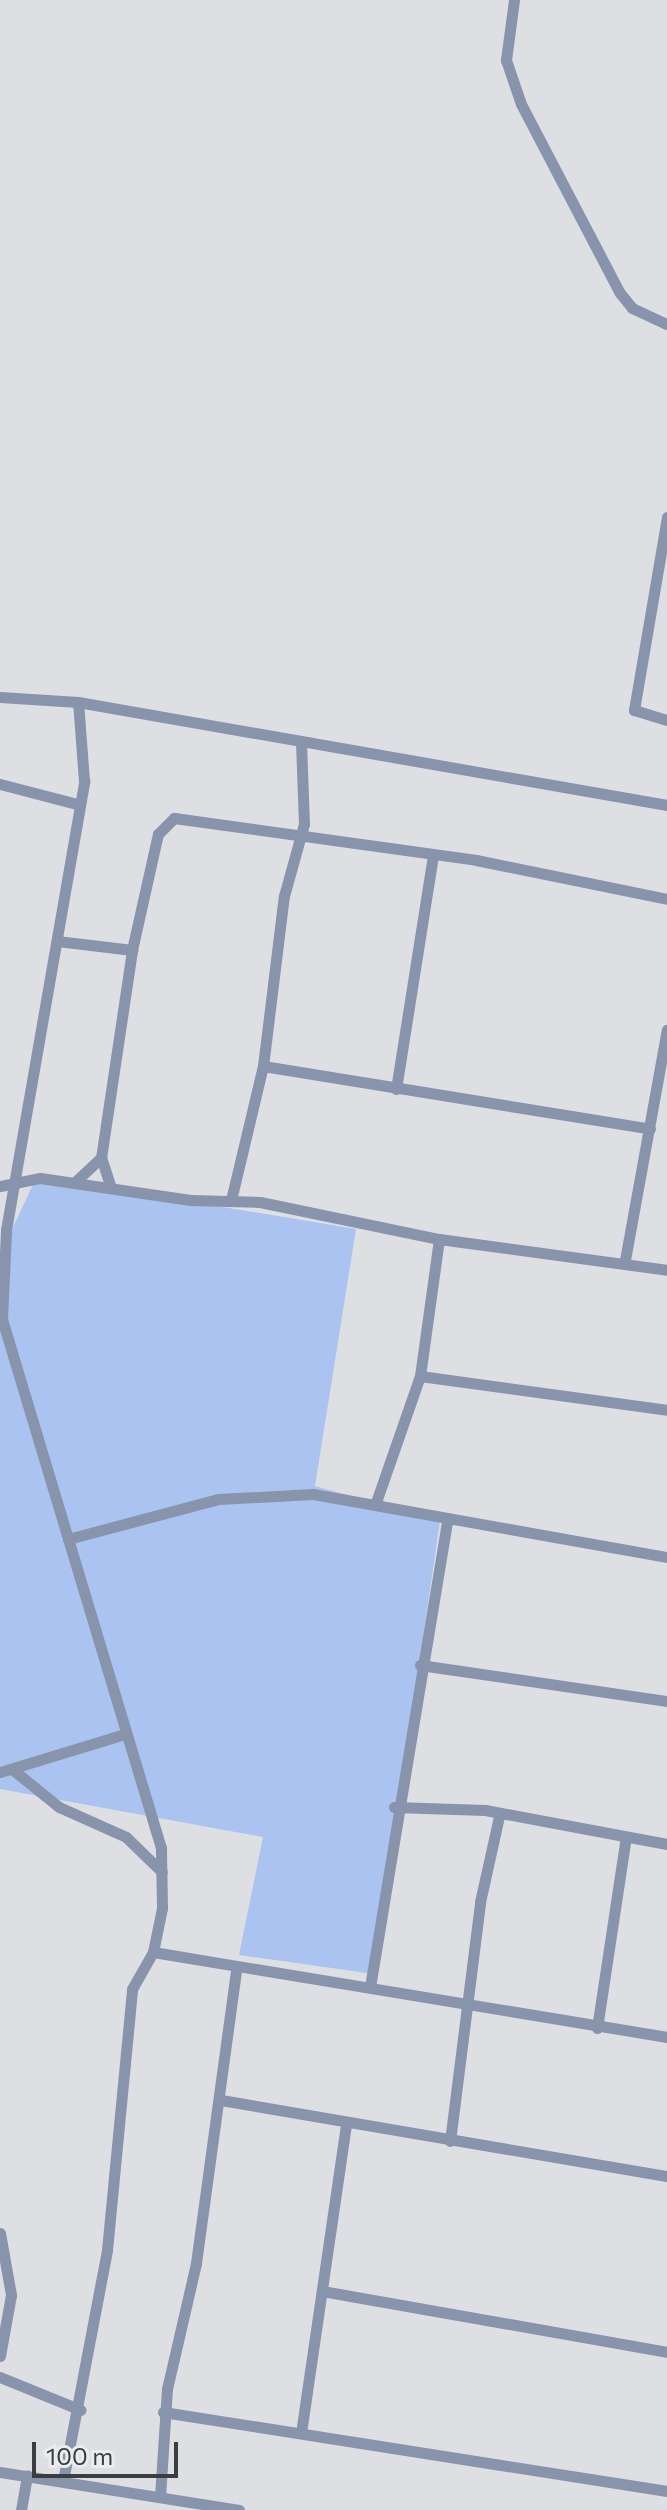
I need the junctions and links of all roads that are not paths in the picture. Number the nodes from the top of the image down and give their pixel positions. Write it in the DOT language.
graph roads {
  1 [pos="514,0"];
  2 [pos="667,324"];
  3 [pos="667,517"];
  4 [pos="0,697"];
  5 [pos="78,702"];
  6 [pos="667,720"];
  7 [pos="301,743"];
  8 [pos="1,789"];
  9 [pos="77,804"];
  10 [pos="667,805"];
  11 [pos="298,840"];
  12 [pos="433,855"];
  13 [pos="667,899"];
  14 [pos="57,941"];
  15 [pos="132,950"];
  16 [pos="667,1030"];
  17 [pos="263,1066"];
  18 [pos="396,1089"];
  19 [pos="650,1129"];
  20 [pos="101,1158"];
  21 [pos="76,1181"];
  22 [pos="0,1186"];
  23 [pos="13,1186"];
  24 [pos="111,1188"];
  25 [pos="231,1200"];
  26 [pos="439,1239"];
  27 [pos="625,1260"];
  28 [pos="667,1270"];
  29 [pos="420,1376"];
  30 [pos="667,1410"];
  31 [pos="375,1505"];
  32 [pos="448,1518"];
  33 [pos="68,1539"];
  34 [pos="667,1557"];
  35 [pos="420,1665"];
  36 [pos="667,1701"];
  37 [pos="122,1735"];
  38 [pos="6,1771"];
  39 [pos="394,1807"];
  40 [pos="499,1816"];
  41 [pos="626,1837"];
  42 [pos="667,1844"];
  43 [pos="162,1872"];
  44 [pos="153,1952"];
  45 [pos="236,1971"];
  46 [pos="370,1987"];
  47 [pos="467,2002"];
  48 [pos="597,2028"];
  49 [pos="667,2037"];
  50 [pos="221,2100"];
  51 [pos="346,2126"];
  52 [pos="450,2141"];
  53 [pos="667,2176"];
  54 [pos="0,2233"];
  55 [pos="322,2291"];
  56 [pos="667,2352"];
  57 [pos="0,2356"];
  58 [pos="0,2377"];
  59 [pos="81,2410"];
  60 [pos="163,2412"];
  61 [pos="301,2433"];
  62 [pos="0,2472"];
  63 [pos="27,2476"];
  64 [pos="63,2481"];
  65 [pos="667,2491"];
  66 [pos="160,2497"];
  67 [pos="21,2510"];
  68 [pos="239,2510"];
  1 -- 2 [label="street"];
  3 -- 6 [label="street"];
  4 -- 5 [label="street"];
  5 -- 7 [label="street"];
  5 -- 9 [label="street"];
  7 -- 10 [label="street"];
  7 -- 11 [label="street"];
  8 -- 9 [label="street"];
  9 -- 14 [label="street"];
  11 -- 12 [label="street"];
  11 -- 15 [label="street"];
  11 -- 17 [label="street"];
  12 -- 13 [label="street"];
  12 -- 18 [label="street"];
  14 -- 15 [label="street"];
  14 -- 23 [label="street"];
  15 -- 20 [label="street"];
  16 -- 19 [label="street"];
  17 -- 18 [label="street"];
  17 -- 25 [label="street"];
  18 -- 19 [label="street"];
  19 -- 27 [label="street"];
  20 -- 21 [label="street"];
  20 -- 24 [label="street"];
  21 -- 23 [label="street"];
  21 -- 24 [label="street"];
  22 -- 23 [label="street"];
  23 -- 33 [label="street"];
  24 -- 25 [label="street"];
  25 -- 26 [label="street"];
  26 -- 27 [label="street"];
  26 -- 29 [label="street"];
  27 -- 28 [label="street"];
  29 -- 30 [label="street"];
  29 -- 31 [label="street"];
  31 -- 32 [label="street"];
  31 -- 33 [label="street"];
  32 -- 34 [label="street"];
  32 -- 35 [label="street"];
  33 -- 37 [label="street"];
  35 -- 36 [label="street"];
  35 -- 39 [label="street"];
  37 -- 38 [label="street"];
  37 -- 43 [label="street"];
  38 -- 43 [label="street"];
  39 -- 40 [label="street"];
  39 -- 46 [label="street"];
  40 -- 41 [label="street"];
  40 -- 47 [label="street"];
  41 -- 42 [label="street"];
  41 -- 48 [label="street"];
  43 -- 44 [label="street"];
  44 -- 45 [label="street"];
  44 -- 59 [label="street"];
  45 -- 46 [label="street"];
  45 -- 50 [label="street"];
  46 -- 47 [label="street"];
  47 -- 48 [label="street"];
  47 -- 52 [label="street"];
  48 -- 49 [label="street"];
  50 -- 51 [label="street"];
  50 -- 60 [label="street"];
  51 -- 52 [label="street"];
  51 -- 55 [label="street"];
  52 -- 53 [label="street"];
  54 -- 57 [label="street"];
  55 -- 56 [label="street"];
  55 -- 61 [label="street"];
  58 -- 59 [label="street"];
  59 -- 64 [label="street"];
  60 -- 61 [label="street"];
  60 -- 66 [label="street"];
  61 -- 65 [label="street"];
  62 -- 63 [label="street"];
  63 -- 64 [label="street"];
  63 -- 67 [label="street"];
  64 -- 66 [label="street"];
  66 -- 68 [label="street"];
}
